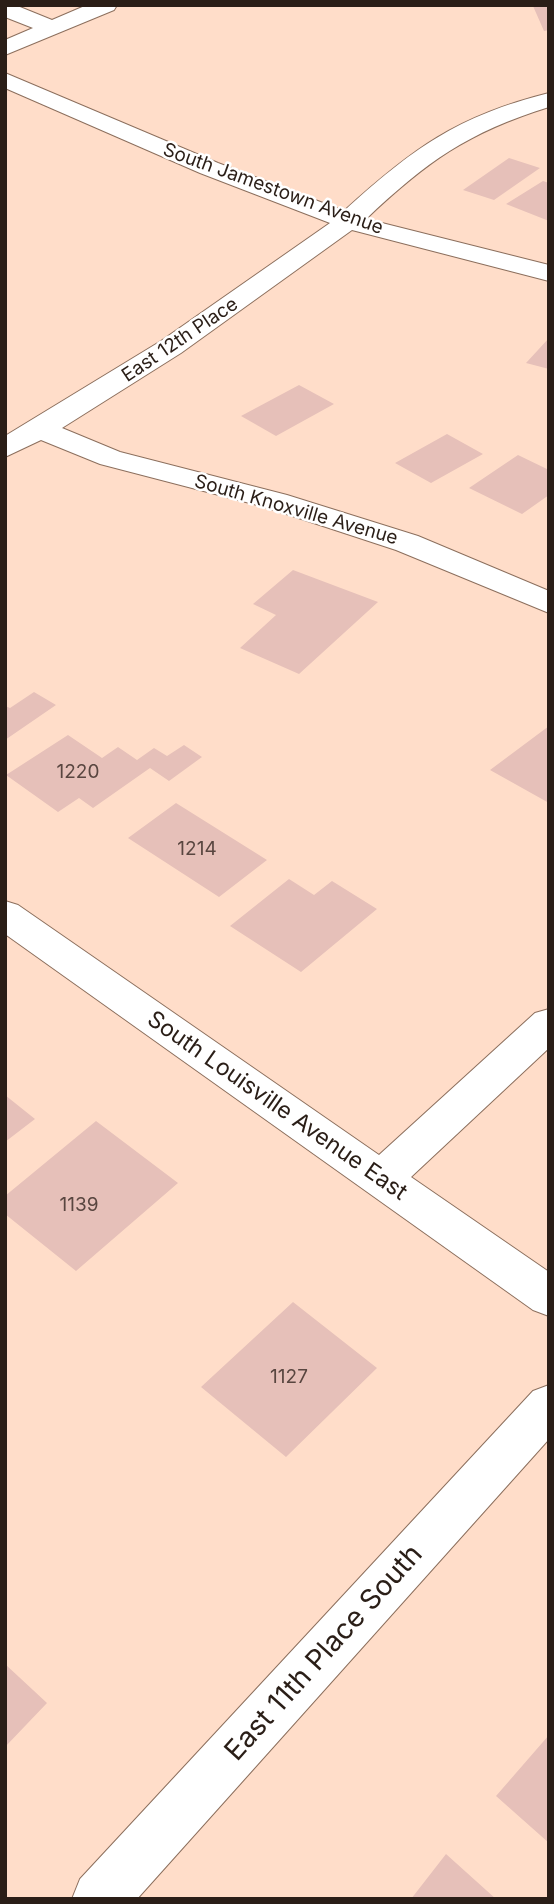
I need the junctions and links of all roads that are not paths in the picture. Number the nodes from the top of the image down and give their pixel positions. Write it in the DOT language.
graph roads {
  1 [pos="106,5"];
  2 [pos="5,9"];
  3 [pos="52,28"];
  4 [pos="5,48"];
  5 [pos="5,80"];
  6 [pos="549,100"];
  7 [pos="349,222"];
  8 [pos="549,273"];
  9 [pos="40,429"];
  10 [pos="5,448"];
  11 [pos="549,603"];
  12 [pos="5,915"];
  13 [pos="549,1024"];
  14 [pos="380,1180"];
  15 [pos="549,1297"];
  16 [pos="549,1406"];
  17 [pos="100,1899"];
  1 -- 3 [label="street"];
  2 -- 3 [label="street"];
  3 -- 4 [label="street"];
  5 -- 7 [label="street, South Jamestown Avenue"];
  6 -- 7 [label="street, East 12th Place"];
  7 -- 8 [label="street, South Jamestown Avenue"];
  7 -- 9 [label="street, East 12th Place"];
  9 -- 10 [label="street, East 12th Place"];
  9 -- 11 [label="street, South Knoxville Avenue"];
  12 -- 14 [label="street, South Louisville Avenue East"];
  13 -- 14 [label="street"];
  14 -- 15 [label="street, South Louisville Avenue East"];
  16 -- 17 [label="street, East 11th Place South"];
}
